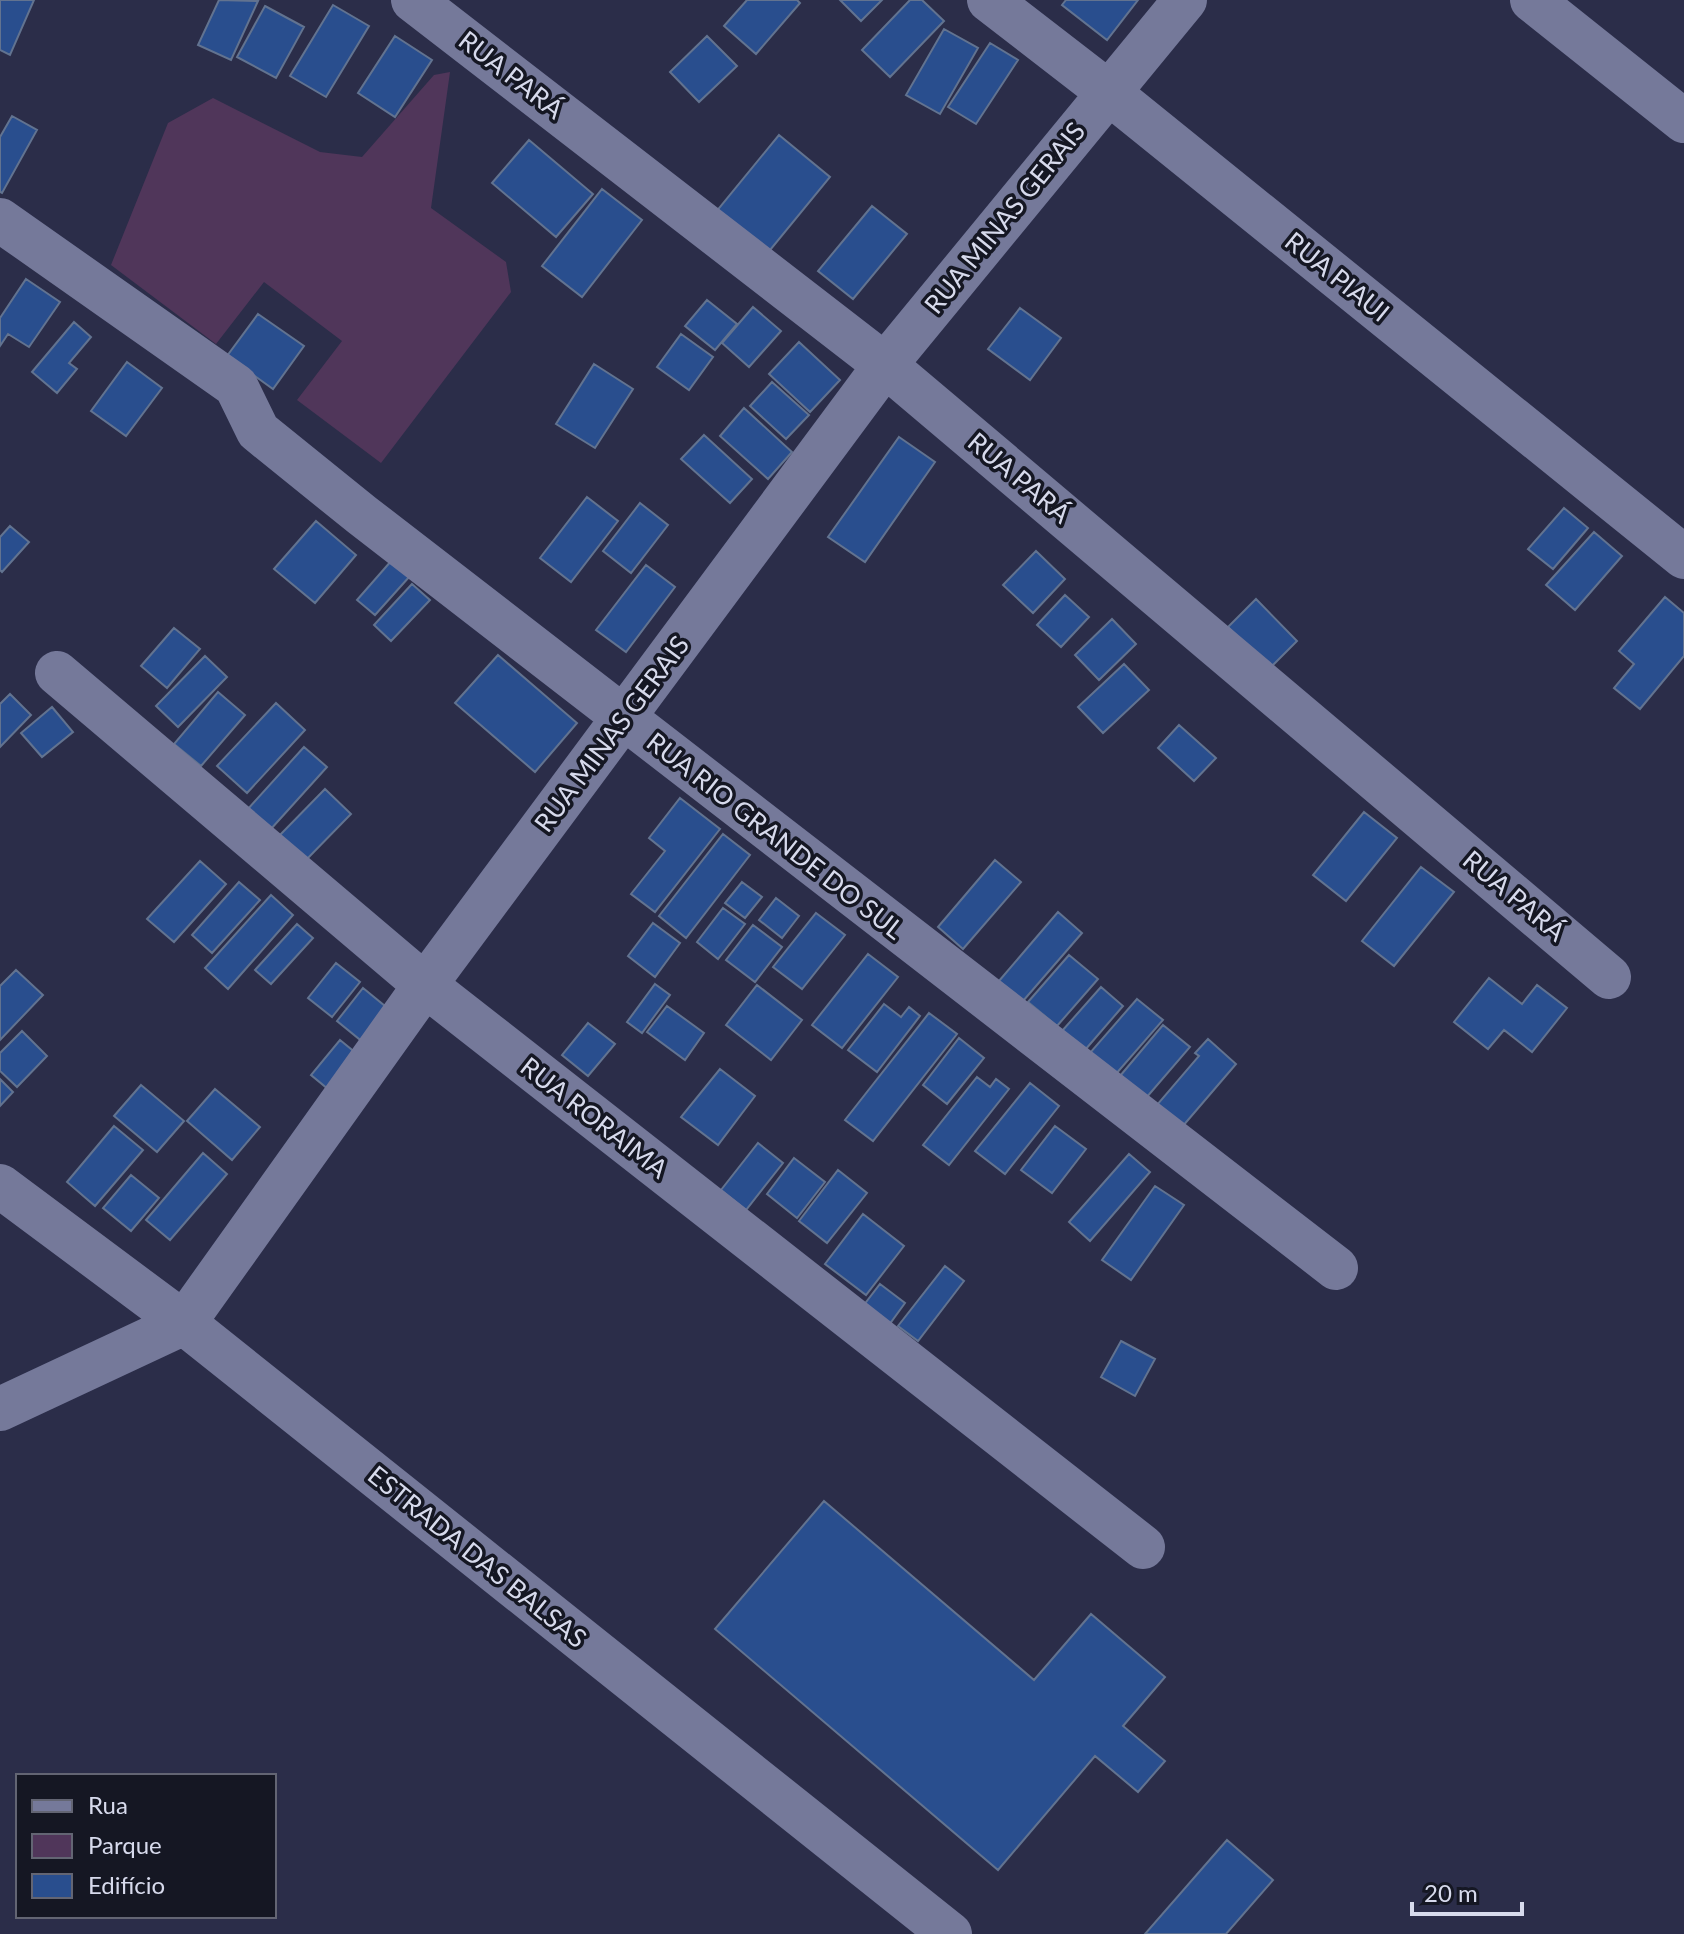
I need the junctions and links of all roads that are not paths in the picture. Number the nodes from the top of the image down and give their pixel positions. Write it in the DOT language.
graph roads {
  1 [pos="413,0"];
  2 [pos="989,0"];
  3 [pos="1185,0"];
  4 [pos="1532,0"];
  5 [pos="1108,92"];
  6 [pos="1684,121"];
  7 [pos="0,220"];
  8 [pos="885,365"];
  9 [pos="1684,557"];
  10 [pos="57,673"];
  11 [pos="623,719"];
  12 [pos="1609,977"];
  13 [pos="425,985"];
  14 [pos="0,1186"];
  15 [pos="1336,1268"];
  16 [pos="184,1323"];
  17 [pos="0,1409"];
  18 [pos="1143,1547"];
  19 [pos="942,1931"];
  1 -- 8 [label="street, RUA PARÁ"];
  2 -- 5 [label="street, RUA PIAUI"];
  3 -- 5 [label="street, RUA MINAS GERAIS"];
  4 -- 6 [label="street"];
  5 -- 8 [label="street, RUA MINAS GERAIS"];
  5 -- 9 [label="street, RUA PIAUI"];
  7 -- 11 [label="street, RUA RIO GRANDE DO SUL"];
  8 -- 11 [label="street, RUA MINAS GERAIS"];
  8 -- 12 [label="street, RUA PARÁ"];
  10 -- 13 [label="street, RUA RORAIMA"];
  11 -- 13 [label="street, RUA MINAS GERAIS"];
  11 -- 15 [label="street, RUA RIO GRANDE DO SUL"];
  13 -- 16 [label="street, RUA MINAS GERAIS"];
  13 -- 18 [label="street, RUA RORAIMA"];
  14 -- 16 [label="street, ESTRADA DAS BALSAS"];
  16 -- 17 [label="street, RUA MINAS GERAIS"];
  16 -- 19 [label="street, ESTRADA DAS BALSAS"];
}
